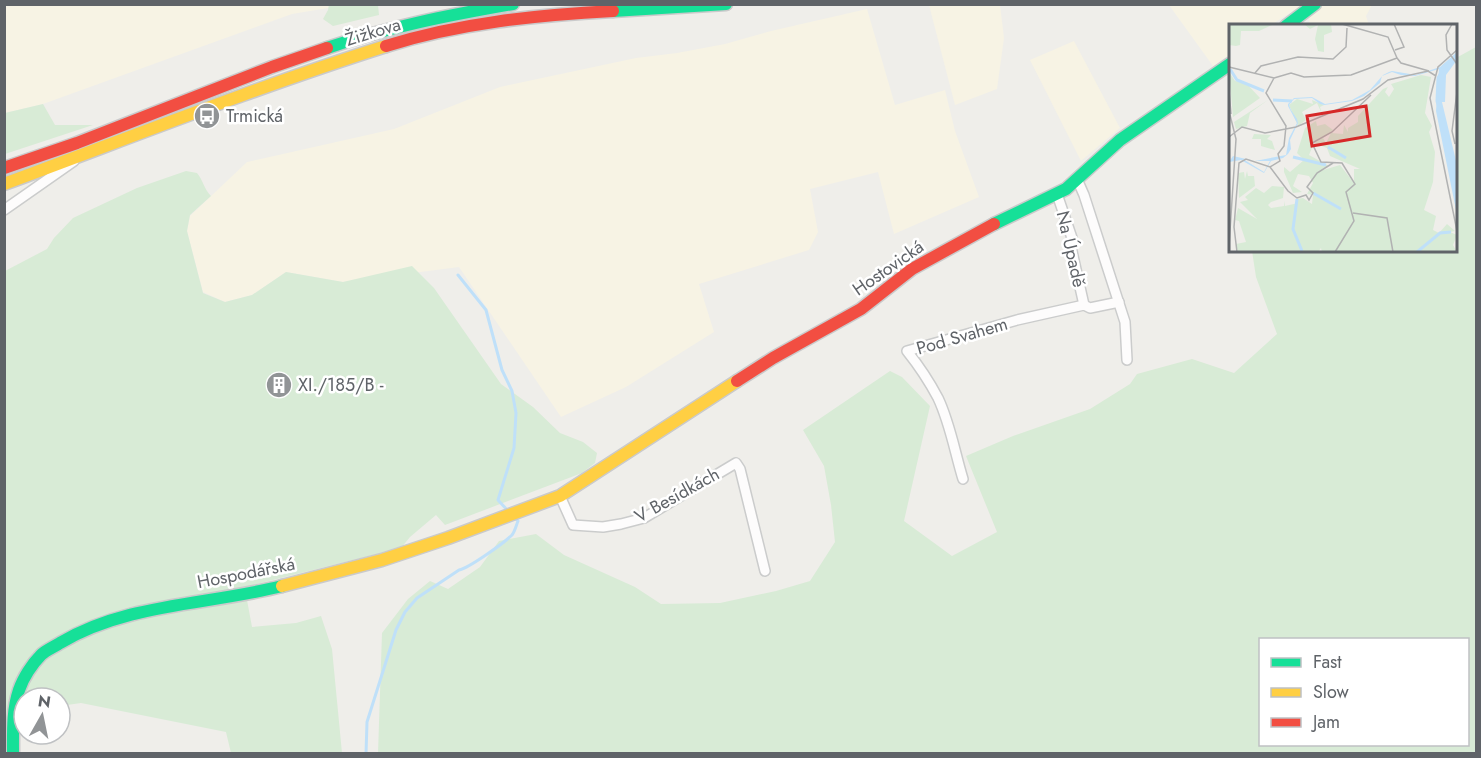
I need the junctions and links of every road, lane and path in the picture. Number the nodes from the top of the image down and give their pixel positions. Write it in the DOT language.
graph roads {
  1 [pos="513,4"];
  2 [pos="726,4"];
  3 [pos="1315,4"];
  4 [pos="1289,24"];
  5 [pos="1229,65"];
  6 [pos="81,156"];
  7 [pos="4,168"];
  8 [pos="1077,179"];
  9 [pos="4,184"];
  10 [pos="1057,194"];
  11 [pos="4,210"];
  12 [pos="1119,302"];
  13 [pos="1084,305"];
  14 [pos="1127,360"];
  15 [pos="963,480"];
  16 [pos="560,496"];
  17 [pos="765,571"];
  18 [pos="13,753"];
  1 -- 7 [label="street, Žižkova"];
  2 -- 6 [label="street, Žižkova"];
  3 -- 4 [label="street"];
  5 -- 8 [label="street, Hostovická"];
  6 -- 9 [label="street, Žižkova"];
  6 -- 11 [label="street, Žižkova"];
  8 -- 10 [label="street, Hostovická"];
  8 -- 12 [label="street"];
  10 -- 13 [label="street, Na Úpadě"];
  10 -- 16 [label="street, Hostovická"];
  12 -- 13 [label="street, Pod Svahem"];
  12 -- 14 [label="street"];
  13 -- 15 [label="street, Pod Svahem"];
  16 -- 17 [label="street, V Besídkách"];
  16 -- 18 [label="street, Hospodářská"];
}
